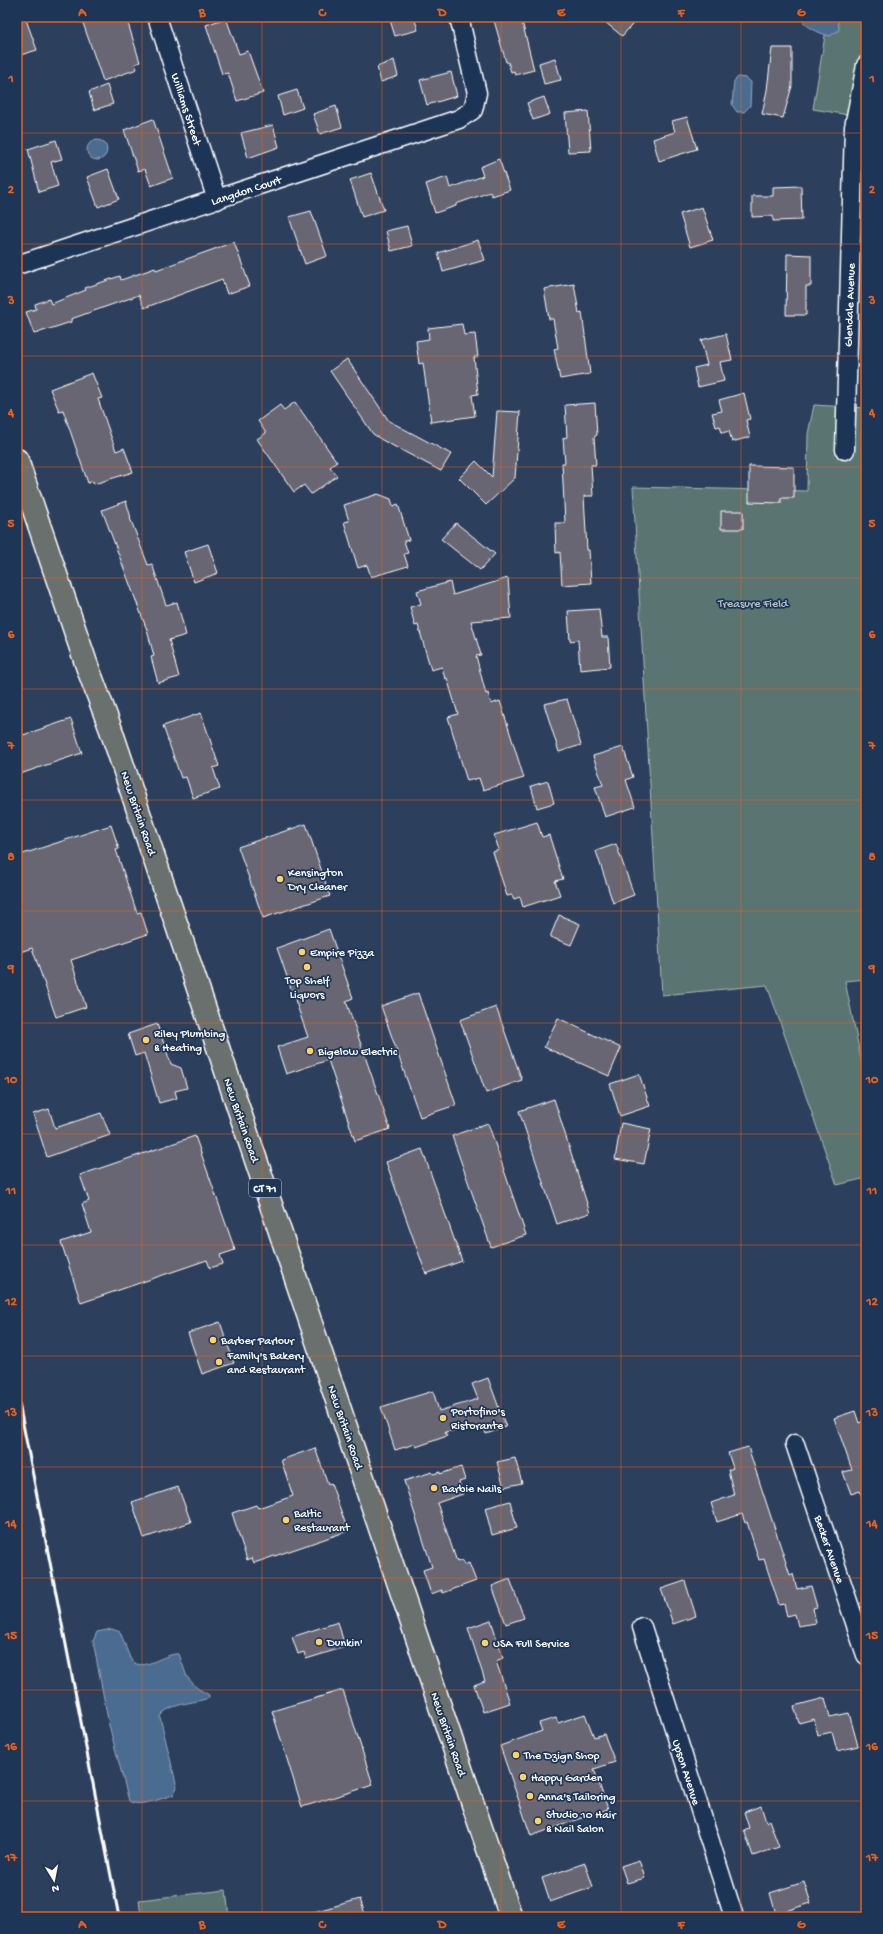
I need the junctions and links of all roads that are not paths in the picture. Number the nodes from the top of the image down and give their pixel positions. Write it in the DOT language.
graph roads {
  1 [pos="157,17"];
  2 [pos="460,17"];
  3 [pos="866,65"];
  4 [pos="217,200"];
  5 [pos="17,265"];
  6 [pos="845,450"];
  7 [pos="17,460"];
  8 [pos="795,1444"];
  9 [pos="642,1627"];
  10 [pos="866,1655"];
  11 [pos="511,1917"];
  12 [pos="734,1917"];
  1 -- 4 [label="street, Williams Street"];
  2 -- 4 [label="street, Langdon Court"];
  3 -- 6 [label="street, Glendale Avenue"];
  4 -- 5 [label="street, Langdon Court"];
  7 -- 11 [label="main road, New Britain Road / CT 71"];
  8 -- 10 [label="street, Becker Avenue"];
  9 -- 12 [label="street, Upson Avenue"];
}
